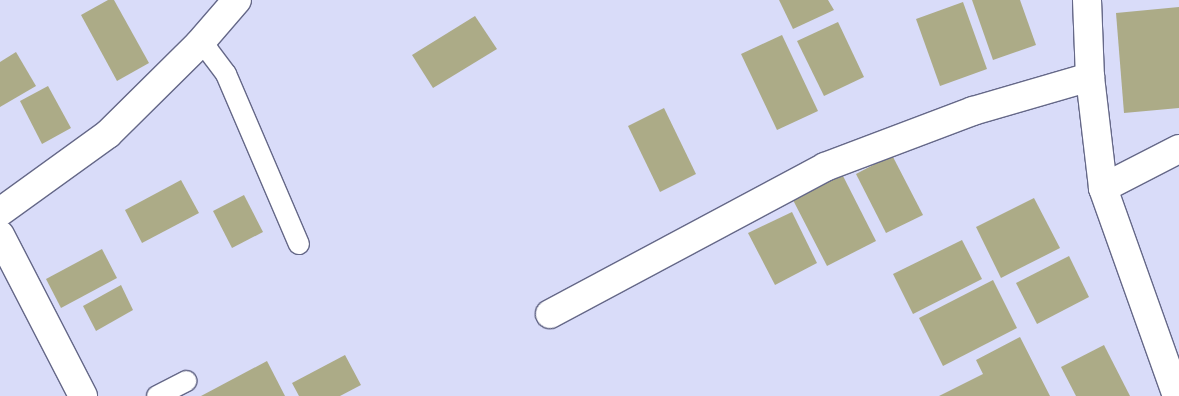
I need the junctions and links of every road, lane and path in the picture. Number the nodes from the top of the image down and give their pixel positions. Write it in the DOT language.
graph roads {
  1 [pos="237,0"];
  2 [pos="1088,0"];
  3 [pos="204,47"];
  4 [pos="1090,77"];
  5 [pos="1179,149"];
  6 [pos="1103,188"];
  7 [pos="0,212"];
  8 [pos="0,235"];
  9 [pos="299,244"];
  10 [pos="550,314"];
  11 [pos="186,381"];
  12 [pos="83,396"];
  13 [pos="157,396"];
  14 [pos="1177,396"];
  1 -- 3 [label="street"];
  2 -- 4 [label="street"];
  3 -- 7 [label="street"];
  3 -- 9 [label="lane"];
  4 -- 6 [label="street"];
  4 -- 10 [label="street"];
  5 -- 6 [label="street"];
  6 -- 14 [label="street"];
  8 -- 12 [label="street"];
  11 -- 13 [label="lane"];
}
